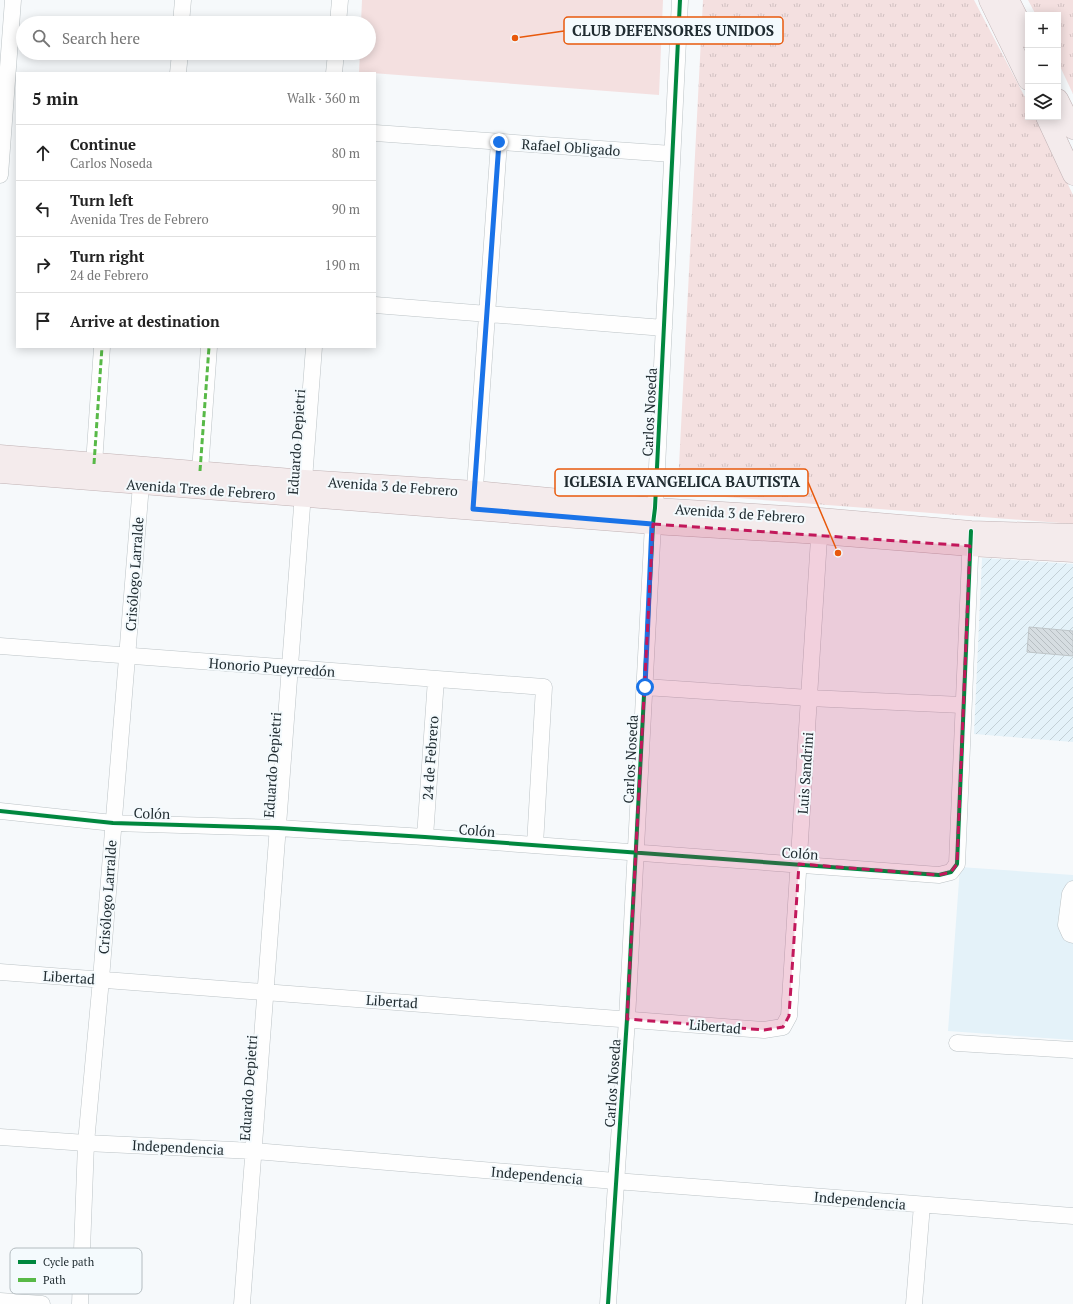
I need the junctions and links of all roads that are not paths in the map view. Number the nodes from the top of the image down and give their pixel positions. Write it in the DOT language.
graph roads {
  1 [pos="13,0"];
  2 [pos="183,0"];
  3 [pos="340,0"];
  4 [pos="680,0"];
  5 [pos="990,0"];
  6 [pos="1009,0"];
  7 [pos="182,16"];
  8 [pos="339,16"];
  9 [pos="1025,32"];
  10 [pos="179,60"];
  11 [pos="335,60"];
  12 [pos="178,72"];
  13 [pos="334,72"];
  14 [pos="1025,74"];
  15 [pos="1061,105"];
  16 [pos="7,112"];
  17 [pos="1047,120"];
  18 [pos="1073,129"];
  19 [pos="376,133"];
  20 [pos="499,142"];
  21 [pos="672,154"];
  22 [pos="1073,174"];
  23 [pos="0,175"];
  24 [pos="376,305"];
  25 [pos="487,314"];
  26 [pos="664,328"];
  27 [pos="102,348"];
  28 [pos="209,348"];
  29 [pos="314,348"];
  30 [pos="0,455"];
  31 [pos="94,464"];
  32 [pos="200,471"];
  33 [pos="0,473"];
  34 [pos="141,476"];
  35 [pos="303,488"];
  36 [pos="474,500"];
  37 [pos="654,516"];
  38 [pos="820,526"];
  39 [pos="1073,534"];
  40 [pos="970,538"];
  41 [pos="1073,552"];
  42 [pos="0,646"];
  43 [pos="127,657"];
  44 [pos="290,668"];
  45 [pos="436,679"];
  46 [pos="645,687"];
  47 [pos="810,698"];
  48 [pos="962,705"];
  49 [pos="0,811"];
  50 [pos="113,823"];
  51 [pos="278,828"];
  52 [pos="425,837"];
  53 [pos="535,845"];
  54 [pos="636,852"];
  55 [pos="799,864"];
  56 [pos="1073,889"];
  57 [pos="1073,935"];
  58 [pos="0,972"];
  59 [pos="101,979"];
  60 [pos="266,992"];
  61 [pos="628,1019"];
  62 [pos="783,1027"];
  63 [pos="958,1043"];
  64 [pos="1073,1050"];
  65 [pos="0,1137"];
  66 [pos="86,1143"];
  67 [pos="254,1151"];
  68 [pos="615,1181"];
  69 [pos="922,1205"];
  70 [pos="1073,1216"];
  71 [pos="82,1248"];
  72 [pos="80,1294"];
  73 [pos="0,1301"];
  74 [pos="42,1304"];
  75 [pos="80,1304"];
  76 [pos="242,1304"];
  77 [pos="608,1304"];
  78 [pos="914,1304"];
  1 -- 16 [label="street"];
  2 -- 7 [label="street"];
  3 -- 8 [label="street"];
  4 -- 21 [label="street, Carlos Noseda"];
  5 -- 14 [label="main road"];
  6 -- 9 [label="main road"];
  10 -- 12 [label="street"];
  11 -- 13 [label="street"];
  15 -- 18 [label="main road"];
  16 -- 23 [label="street"];
  17 -- 22 [label="main road"];
  19 -- 20 [label="street, Rafael Obligado"];
  20 -- 21 [label="street, Rafael Obligado"];
  20 -- 25 [label="street"];
  21 -- 26 [label="street, Carlos Noseda"];
  24 -- 25 [label="street"];
  25 -- 26 [label="street"];
  25 -- 36 [label="street"];
  26 -- 37 [label="street, Carlos Noseda"];
  27 -- 31 [label="street"];
  28 -- 32 [label="street"];
  29 -- 35 [label="street, Eduardo Depietri"];
  30 -- 31 [label="main road"];
  31 -- 34 [label="main road"];
  32 -- 34 [label="main road"];
  32 -- 35 [label="main road"];
  33 -- 34 [label="main road, Avenida Tres de Febrero"];
  34 -- 35 [label="main road, Avenida Tres de Febrero"];
  34 -- 43 [label="street, Crisólogo Larralde"];
  35 -- 36 [label="main road, Avenida Tres de Febrero"];
  35 -- 44 [label="street, Eduardo Depietri"];
  36 -- 37 [label="main road, Avenida Tres de Febrero"];
  37 -- 38 [label="main road, Avenida Tres de Febrero"];
  37 -- 46 [label="street, Carlos Noseda"];
  38 -- 40 [label="main road, Avenida Tres de Febrero"];
  38 -- 47 [label="street, Luis Sandrini"];
  39 -- 40 [label="main road"];
  40 -- 41 [label="main road, Avenida Tres de Febrero"];
  40 -- 48 [label="street"];
  42 -- 43 [label="street, Honorio Pueyrredón"];
  43 -- 44 [label="street, Honorio Pueyrredón"];
  43 -- 50 [label="street, Crisólogo Larralde"];
  44 -- 45 [label="street, Honorio Pueyrredón"];
  44 -- 51 [label="street, Eduardo Depietri"];
  45 -- 52 [label="street, 24 de Febrero"];
  45 -- 53 [label="street, Honorio Pueyrredón"];
  46 -- 47 [label="street"];
  46 -- 54 [label="street, Carlos Noseda"];
  47 -- 48 [label="street"];
  47 -- 55 [label="street, Luis Sandrini"];
  48 -- 55 [label="street, Colón"];
  49 -- 50 [label="street, Colón"];
  50 -- 51 [label="street, Colón"];
  50 -- 59 [label="street, Crisólogo Larralde"];
  51 -- 52 [label="street, Colón"];
  51 -- 60 [label="street, Eduardo Depietri"];
  52 -- 53 [label="street, Colón"];
  53 -- 54 [label="street, Colón"];
  54 -- 55 [label="street, Colón"];
  54 -- 61 [label="street, Carlos Noseda"];
  55 -- 62 [label="street, Luis Sandrini"];
  56 -- 57 [label="street"];
  58 -- 59 [label="street, Libertad"];
  59 -- 60 [label="street, Libertad"];
  59 -- 66 [label="street, Crisólogo Larralde"];
  60 -- 61 [label="street, Libertad"];
  60 -- 67 [label="street, Eduardo Depietri"];
  61 -- 62 [label="street, Libertad"];
  61 -- 68 [label="street, Carlos Noseda"];
  63 -- 64 [label="street"];
  65 -- 66 [label="street, Independencia"];
  66 -- 67 [label="street, Independencia"];
  66 -- 71 [label="street, Crisólogo Larralde"];
  67 -- 68 [label="street, Independencia"];
  67 -- 76 [label="street, Eduardo Depietri"];
  68 -- 69 [label="street, Independencia"];
  68 -- 77 [label="street, Carlos Noseda"];
  69 -- 70 [label="street, Independencia"];
  69 -- 78 [label="street"];
  72 -- 75 [label="street, Crisólogo Larralde"];
  73 -- 74 [label="street"];
}
